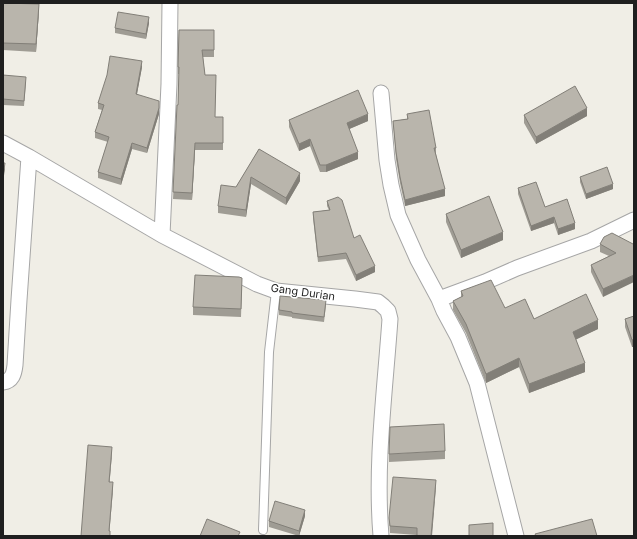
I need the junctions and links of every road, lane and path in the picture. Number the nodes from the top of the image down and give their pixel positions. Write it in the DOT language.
graph roads {
  1 [pos="170,3"];
  2 [pos="381,93"];
  3 [pos="3,143"];
  4 [pos="29,156"];
  5 [pos="634,220"];
  6 [pos="162,235"];
  7 [pos="276,291"];
  8 [pos="439,299"];
  9 [pos="3,382"];
  10 [pos="263,530"];
  11 [pos="382,536"];
  12 [pos="516,536"];
  1 -- 6 [label="street"];
  2 -- 8 [label="street"];
  3 -- 4 [label="street, Gang Durian"];
  4 -- 6 [label="street, Gang Durian"];
  4 -- 9 [label="street"];
  5 -- 8 [label="street"];
  6 -- 7 [label="street, Gang Durian"];
  7 -- 10 [label="lane"];
  7 -- 11 [label="street, Gang Durian"];
  8 -- 12 [label="street"];
}
